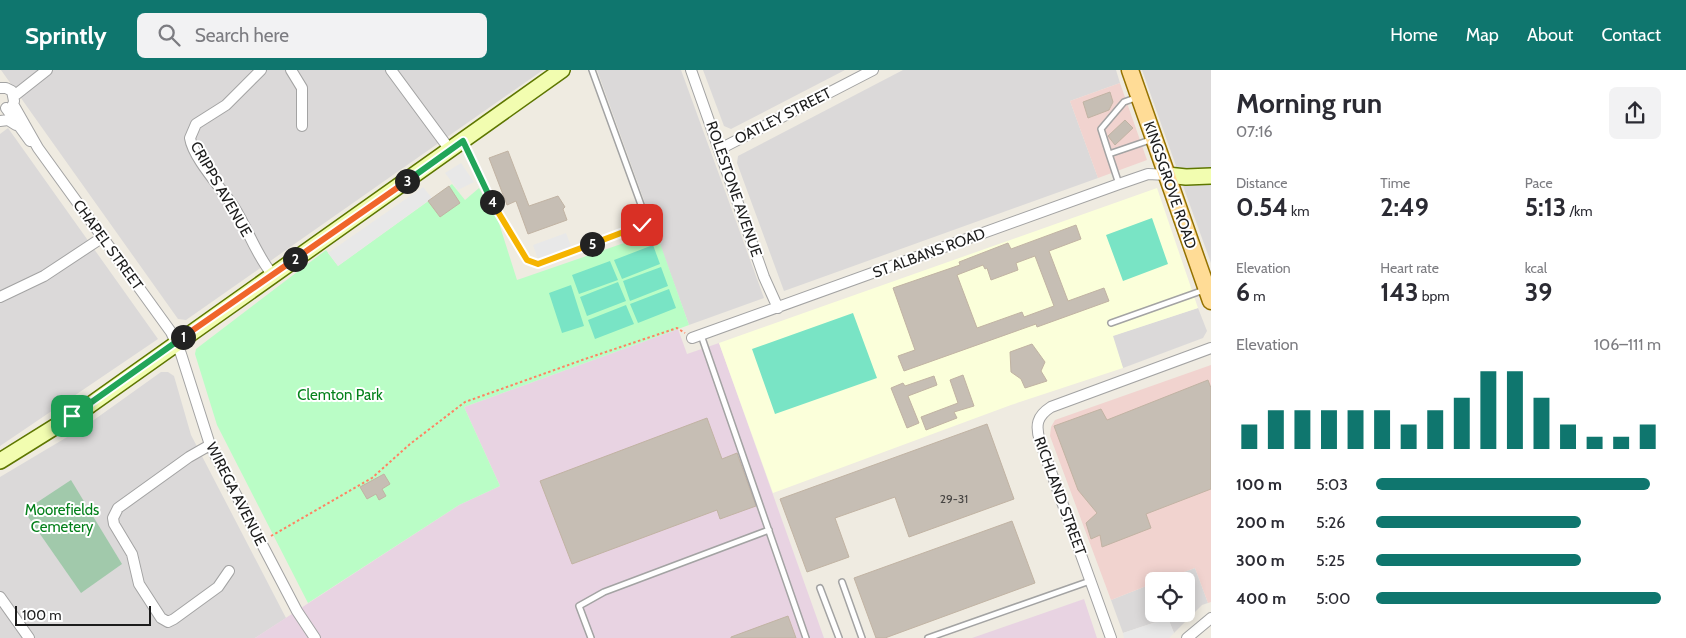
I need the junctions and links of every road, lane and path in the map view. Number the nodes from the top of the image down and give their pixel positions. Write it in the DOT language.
graph roads {
  1 [pos="47,70"];
  2 [pos="261,70"];
  3 [pos="291,70"];
  4 [pos="391,70"];
  5 [pos="592,70"];
  6 [pos="692,70"];
  7 [pos="873,70"];
  8 [pos="1130,70"];
  9 [pos="554,72"];
  10 [pos="0,88"];
  11 [pos="1139,96"];
  12 [pos="6,106"];
  13 [pos="0,121"];
  14 [pos="302,126"];
  15 [pos="20,130"];
  16 [pos="1154,139"];
  17 [pos="463,141"];
  18 [pos="38,148"];
  19 [pos="720,149"];
  20 [pos="450,150"];
  21 [pos="1109,154"];
  22 [pos="1167,176"];
  23 [pos="1211,176"];
  24 [pos="1119,184"];
  25 [pos="103,237"];
  26 [pos="272,274"];
  27 [pos="1209,295"];
  28 [pos="0,297"];
  29 [pos="778,308"];
  30 [pos="1111,323"];
  31 [pos="697,336"];
  32 [pos="176,342"];
  33 [pos="1211,348"];
  34 [pos="210,445"];
  35 [pos="0,461"];
  36 [pos="769,530"];
  37 [pos="271,536"];
  38 [pos="229,571"];
  39 [pos="1090,581"];
  40 [pos="842,582"];
  41 [pos="820,588"];
  42 [pos="0,597"];
  43 [pos="1211,618"];
  44 [pos="29,638"];
  45 [pos="315,638"];
  46 [pos="591,638"];
  47 [pos="806,638"];
  48 [pos="838,638"];
  49 [pos="862,638"];
  50 [pos="928,638"];
  51 [pos="1111,638"];
  52 [pos="1187,638"];
  1 -- 12 [label="street"];
  2 -- 26 [label="street, CRIPPS AVENUE"];
  3 -- 14 [label="street"];
  4 -- 20 [label="street"];
  5 -- 17 [label="lane"];
  6 -- 19 [label="street, ROLESTONE AVENUE"];
  7 -- 19 [label="street, OATLEY STREET"];
  8 -- 11 [label="main road, KINGSGROVE ROAD"];
  9 -- 17 [label="main road"];
  10 -- 12 [label="street"];
  11 -- 16 [label="main road, KINGSGROVE ROAD"];
  11 -- 21 [label="lane"];
  12 -- 15 [label="street, CHAPEL STREET"];
  12 -- 18 [label="street, CHAPEL STREET"];
  13 -- 15 [label="street, CHAPEL STREET"];
  15 -- 18 [label="street, CHAPEL STREET"];
  16 -- 21 [label="lane"];
  16 -- 22 [label="main road, KINGSGROVE ROAD"];
  17 -- 20 [label="main road"];
  18 -- 25 [label="street, CHAPEL STREET"];
  19 -- 29 [label="street, ROLESTONE AVENUE"];
  20 -- 26 [label="main road"];
  21 -- 24 [label="lane"];
  22 -- 23 [label="main road"];
  22 -- 24 [label="street, ST ALBANS ROAD"];
  22 -- 27 [label="main road, KINGSGROVE ROAD"];
  24 -- 29 [label="street, ST ALBANS ROAD"];
  25 -- 28 [label="street"];
  25 -- 32 [label="street, CHAPEL STREET"];
  26 -- 32 [label="main road"];
  27 -- 30 [label="lane"];
  29 -- 31 [label="street, ST ALBANS ROAD"];
  31 -- 36 [label="lane"];
  31 -- 37 [label="path"];
  32 -- 34 [label="street, WIREGA AVENUE"];
  32 -- 35 [label="main road"];
  33 -- 39 [label="street, RICHLAND STREET"];
  34 -- 38 [label="street"];
  34 -- 45 [label="street, WIREGA AVENUE"];
  36 -- 46 [label="lane"];
  36 -- 47 [label="lane"];
  39 -- 50 [label="lane"];
  39 -- 51 [label="street, RICHLAND STREET"];
  40 -- 49 [label="lane"];
  41 -- 48 [label="lane"];
  42 -- 44 [label="street"];
  43 -- 52 [label="street"];
}
